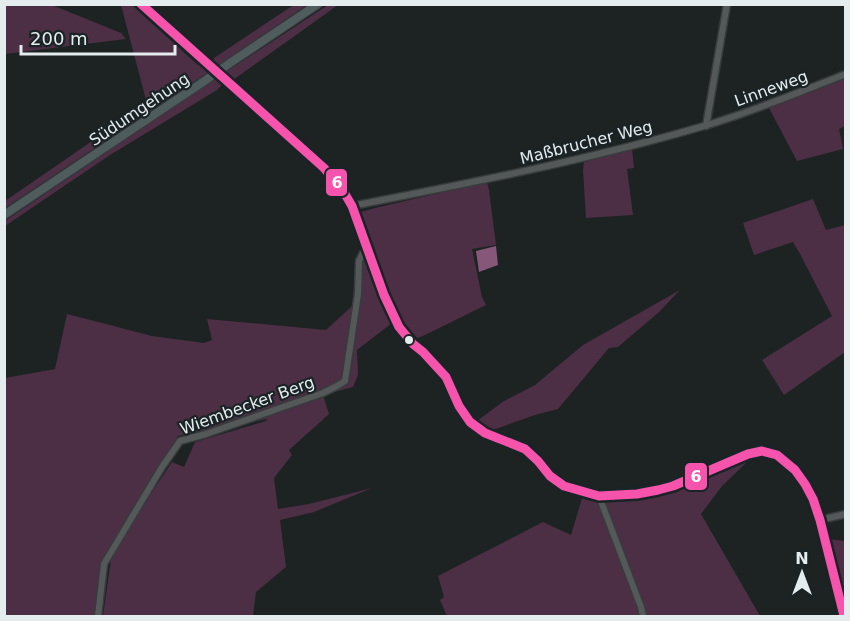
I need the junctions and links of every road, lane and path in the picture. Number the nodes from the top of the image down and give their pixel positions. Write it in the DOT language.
graph roads {
  1 [pos="141,4"];
  2 [pos="318,4"];
  3 [pos="727,4"];
  4 [pos="846,74"];
  5 [pos="706,126"];
  6 [pos="352,206"];
  7 [pos="4,215"];
  8 [pos="367,250"];
  9 [pos="599,496"];
  10 [pos="846,514"];
  11 [pos="820,520"];
  12 [pos="98,616"];
  13 [pos="643,616"];
  14 [pos="844,616"];
  1 -- 6 [label="street"];
  2 -- 7 [label="main road, Südumgehung, bridge"];
  3 -- 5 [label="street"];
  4 -- 5 [label="street, Linneweg"];
  5 -- 6 [label="street, Maßbrucher Weg"];
  6 -- 8 [label="street"];
  8 -- 9 [label="street"];
  8 -- 12 [label="street, Wiembecker Berg"];
  9 -- 11 [label="street"];
  9 -- 13 [label="street"];
  10 -- 11 [label="street"];
  11 -- 14 [label="street"];
}
